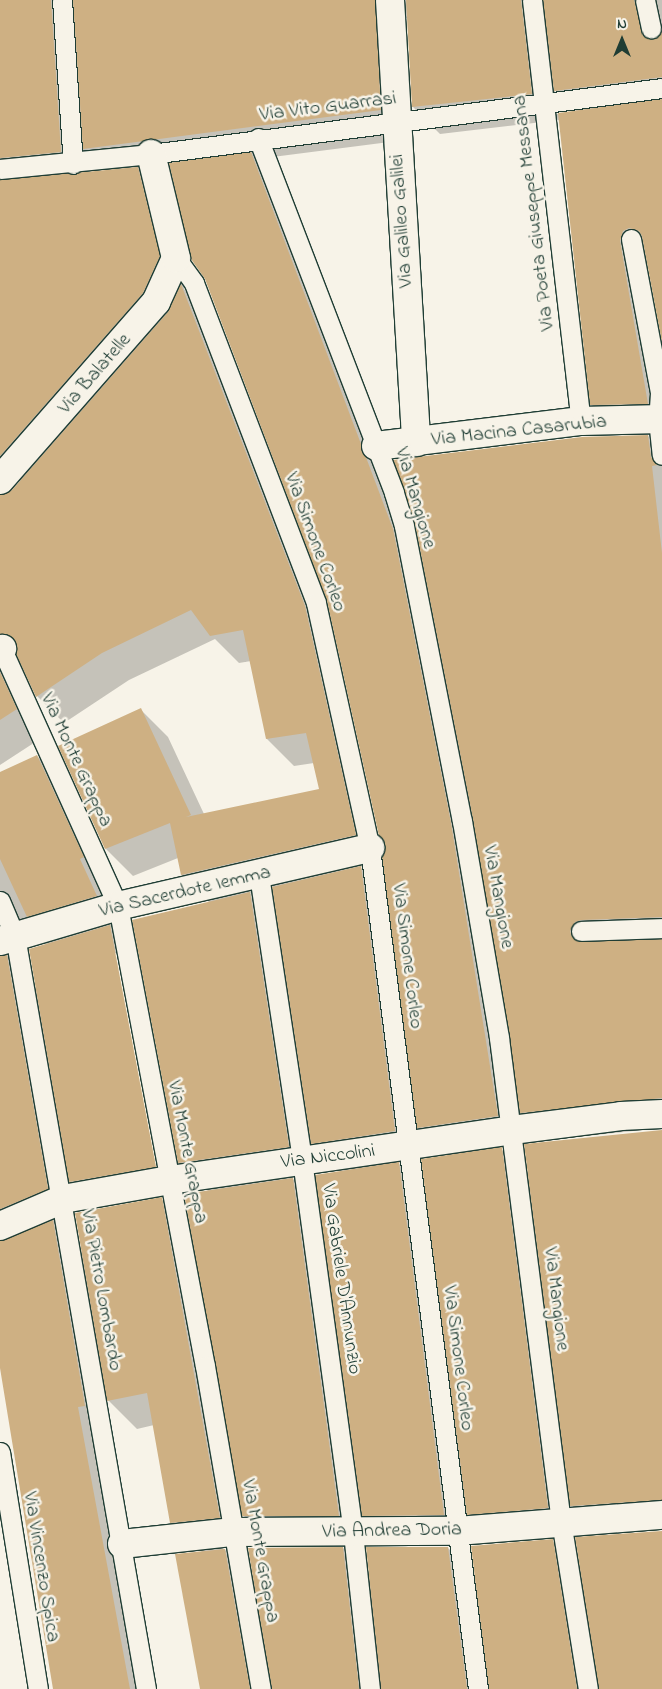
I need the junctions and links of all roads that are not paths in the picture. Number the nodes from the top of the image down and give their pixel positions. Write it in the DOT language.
graph roads {
  1 [pos="62,0"];
  2 [pos="390,0"];
  3 [pos="532,0"];
  4 [pos="645,0"];
  5 [pos="651,28"];
  6 [pos="662,88"];
  7 [pos="544,103"];
  8 [pos="395,122"];
  9 [pos="258,138"];
  10 [pos="151,154"];
  11 [pos="73,164"];
  12 [pos="0,168"];
  13 [pos="631,239"];
  14 [pos="176,258"];
  15 [pos="660,419"];
  16 [pos="580,421"];
  17 [pos="416,442"];
  18 [pos="376,446"];
  19 [pos="662,455"];
  20 [pos="0,480"];
  21 [pos="1,649"];
  22 [pos="370,848"];
  23 [pos="259,875"];
  24 [pos="0,902"];
  25 [pos="118,906"];
  26 [pos="662,928"];
  27 [pos="581,931"];
  28 [pos="8,939"];
  29 [pos="662,1114"];
  30 [pos="512,1130"];
  31 [pos="409,1147"];
  32 [pos="302,1160"];
  33 [pos="170,1180"];
  34 [pos="63,1199"];
  35 [pos="0,1226"];
  36 [pos="0,1452"];
  37 [pos="662,1514"];
  38 [pos="561,1520"];
  39 [pos="457,1531"];
  40 [pos="233,1532"];
  41 [pos="353,1533"];
  42 [pos="122,1544"];
  43 [pos="38,1689"];
  44 [pos="146,1689"];
  45 [pos="261,1689"];
  46 [pos="370,1689"];
  47 [pos="478,1689"];
  48 [pos="588,1689"];
  1 -- 11 [label="lane"];
  2 -- 8 [label="street, Via Galileo Galilei"];
  3 -- 7 [label="lane, Via Poeta Giuseppe Messana"];
  4 -- 5 [label="lane"];
  6 -- 7 [label="lane, Via Vito Guarrasi"];
  7 -- 8 [label="lane, Via Vito Guarrasi"];
  7 -- 16 [label="lane, Via Poeta Giuseppe Messana"];
  8 -- 9 [label="lane, Via Vito Guarrasi"];
  8 -- 17 [label="street, Via Galileo Galilei"];
  9 -- 10 [label="lane, Via Vito Guarrasi"];
  9 -- 18 [label="lane, Via Mangione"];
  10 -- 11 [label="lane, Via Vito Guarrasi"];
  10 -- 14 [label="street"];
  11 -- 12 [label="lane, Via Vito Guarrasi"];
  13 -- 15 [label="lane"];
  14 -- 20 [label="street, Via Balatelle"];
  14 -- 22 [label="lane, Via Simone Corleo"];
  15 -- 16 [label="street, Via Macina Casarubia"];
  15 -- 19 [label="lane"];
  16 -- 17 [label="street, Via Macina Casarubia"];
  17 -- 18 [label="street, Via Macina Casarubia"];
  18 -- 30 [label="lane, Via Mangione"];
  21 -- 25 [label="lane, Via Monte Grappa"];
  22 -- 23 [label="street, Via Sacerdote Iemma"];
  22 -- 31 [label="lane, Via Simone Corleo"];
  23 -- 25 [label="street, Via Sacerdote Iemma"];
  23 -- 32 [label="lane, Via Gabriele D'Annunzio"];
  24 -- 28 [label="lane, Via Pietro Lombardo"];
  25 -- 28 [label="street, Via Sacerdote Iemma"];
  25 -- 33 [label="lane, Via Monte Grappa"];
  26 -- 27 [label="lane"];
  28 -- 34 [label="lane, Via Pietro Lombardo"];
  29 -- 30 [label="street, Via Niccolini"];
  30 -- 31 [label="street, Via Niccolini"];
  30 -- 38 [label="lane, Via Mangione"];
  31 -- 32 [label="street, Via Niccolini"];
  31 -- 39 [label="lane, Via Simone Corleo"];
  32 -- 33 [label="street, Via Niccolini"];
  32 -- 41 [label="lane, Via Gabriele D'Annunzio"];
  33 -- 34 [label="street, Via Niccolini"];
  33 -- 40 [label="lane, Via Monte Grappa"];
  34 -- 35 [label="street, Via Niccolini"];
  34 -- 42 [label="lane, Via Pietro Lombardo"];
  36 -- 43 [label="lane, Via Vincenzo Spica"];
  37 -- 38 [label="street, Via Andrea Doria"];
  38 -- 39 [label="street, Via Andrea Doria"];
  38 -- 48 [label="lane, Via Mangione"];
  39 -- 41 [label="street, Via Andrea Doria"];
  39 -- 47 [label="lane, Via Simone Corleo"];
  40 -- 41 [label="street, Via Andrea Doria"];
  40 -- 42 [label="street, Via Andrea Doria"];
  40 -- 45 [label="lane, Via Monte Grappa"];
  41 -- 46 [label="lane, Via Gabriele D'Annunzio"];
  42 -- 44 [label="lane, Via Pietro Lombardo"];
}
